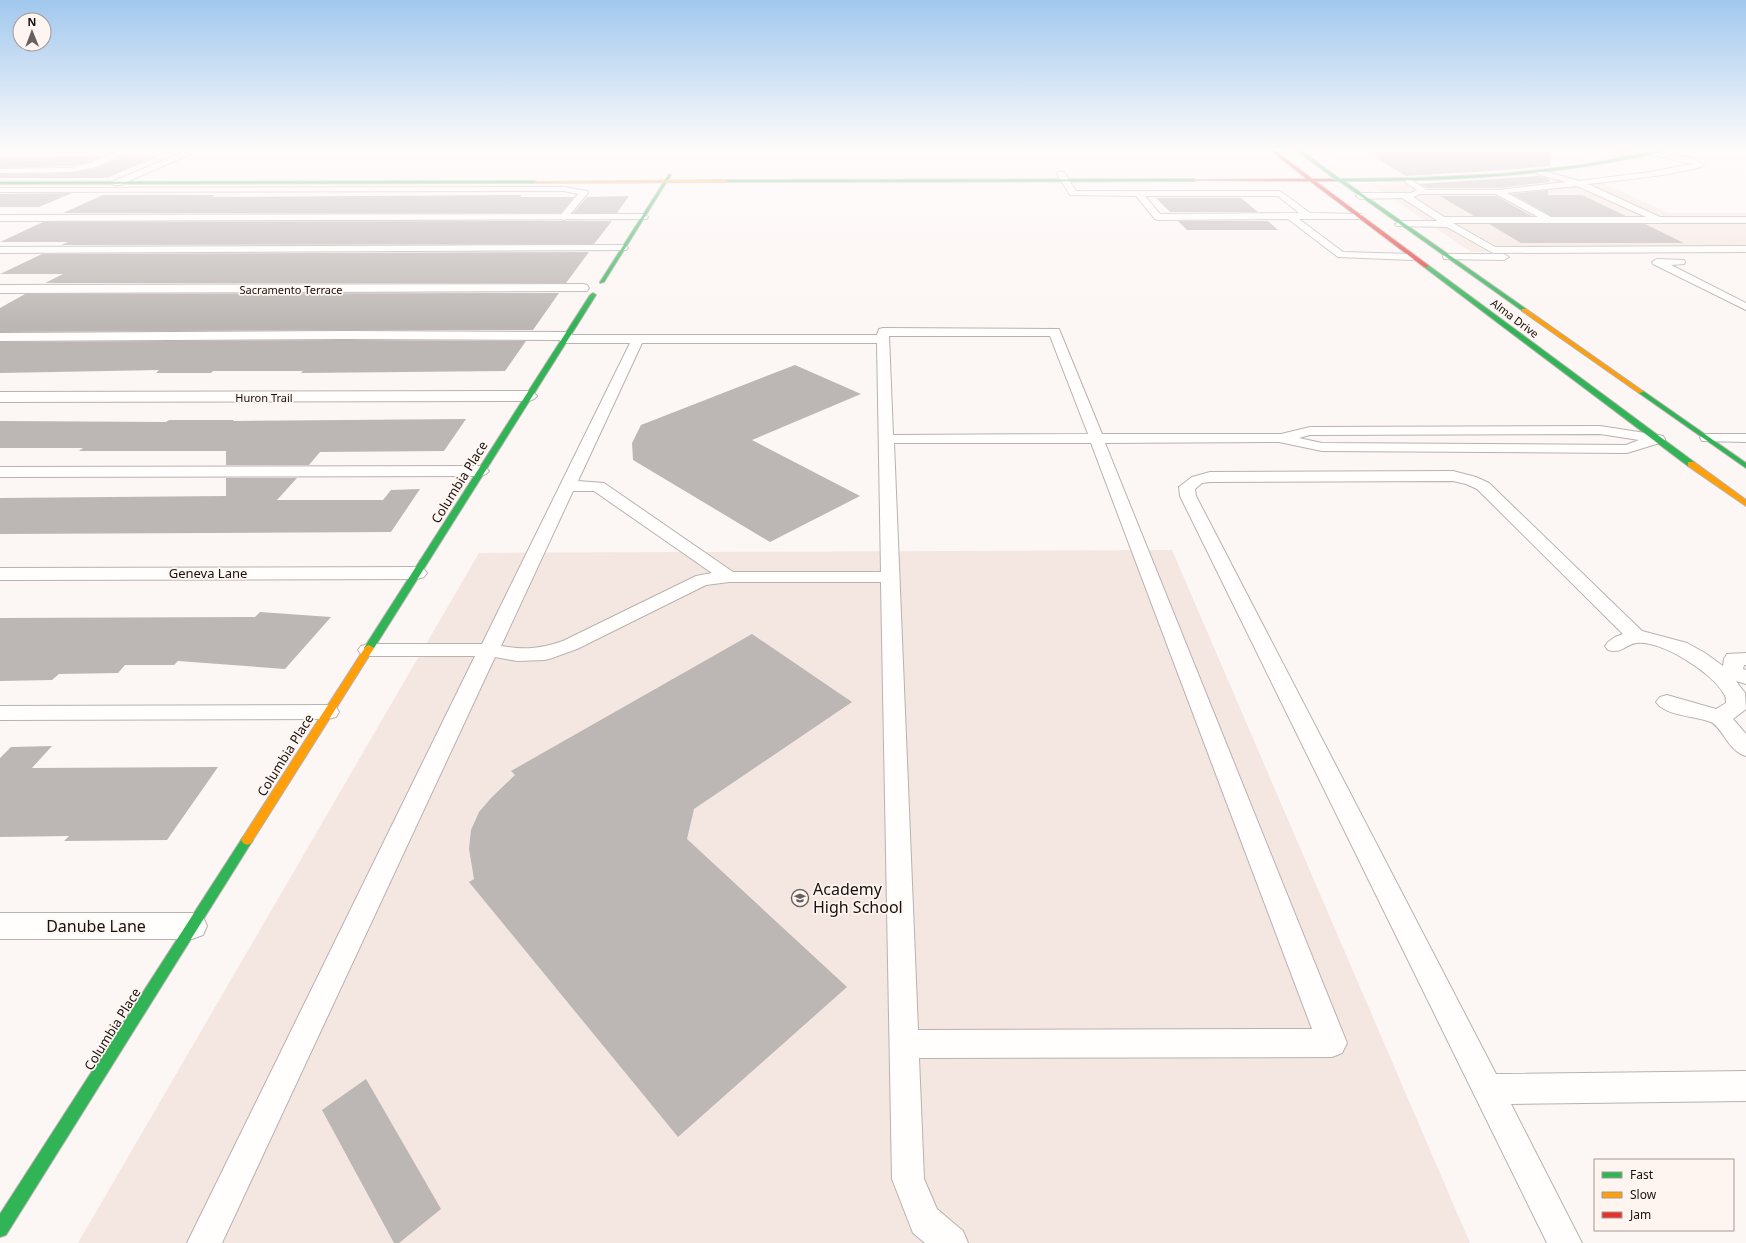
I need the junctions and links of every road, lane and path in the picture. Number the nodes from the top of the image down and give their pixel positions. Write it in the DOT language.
graph roads {
  1 [pos="571,208"];
  2 [pos="649,208"];
  3 [pos="1151,208"];
  4 [pos="1298,208"];
  5 [pos="1347,208"];
  6 [pos="1377,208"];
  7 [pos="1424,208"];
  8 [pos="1527,208"];
  9 [pos="1633,208"];
  10 [pos="1290,216"];
  11 [pos="1308,216"];
  12 [pos="1358,216"];
  13 [pos="563,217"];
  14 [pos="643,217"];
  15 [pos="0,218"];
  16 [pos="1549,220"];
  17 [pos="1659,220"];
  18 [pos="1746,220"];
  19 [pos="1446,222"];
  20 [pos="1400,224"];
  21 [pos="623,248"];
  22 [pos="1746,249"];
  23 [pos="0,250"];
  24 [pos="1412,257"];
  25 [pos="1448,257"];
  26 [pos="1527,260"];
  27 [pos="1688,262"];
  28 [pos="593,286"];
  29 [pos="0,289"];
  30 [pos="1746,307"];
  31 [pos="0,337"];
  32 [pos="566,338"];
  33 [pos="638,339"];
  34 [pos="883,339"];
  35 [pos="529,396"];
  36 [pos="0,397"];
  37 [pos="1096,438"];
  38 [pos="1700,438"];
  39 [pos="1746,438"];
  40 [pos="886,439"];
  41 [pos="1665,439"];
  42 [pos="1746,466"];
  43 [pos="481,471"];
  44 [pos="0,472"];
  45 [pos="568,486"];
  46 [pos="1746,504"];
  47 [pos="417,573"];
  48 [pos="0,574"];
  49 [pos="729,576"];
  50 [pos="890,577"];
  51 [pos="1636,636"];
  52 [pos="1615,646"];
  53 [pos="368,650"];
  54 [pos="489,650"];
  55 [pos="1736,671"];
  56 [pos="1667,702"];
  57 [pos="328,712"];
  58 [pos="0,713"];
  59 [pos="1719,717"];
  60 [pos="1746,748"];
  61 [pos="0,926"];
  62 [pos="192,926"];
  63 [pos="903,1044"];
  64 [pos="1746,1086"];
  65 [pos="1487,1089"];
  66 [pos="0,1229"];
  67 [pos="204,1243"];
  68 [pos="951,1243"];
  69 [pos="1565,1243"];
  1 -- 13 [label="lane"];
  2 -- 14 [label="main road, Columbia Place"];
  3 -- 10 [label="lane"];
  4 -- 11 [label="lane"];
  5 -- 12 [label="main road, Alma Drive"];
  6 -- 20 [label="main road, Alma Drive"];
  7 -- 19 [label="lane"];
  8 -- 16 [label="lane"];
  9 -- 17 [label="lane"];
  10 -- 11 [label="lane"];
  10 -- 24 [label="lane"];
  11 -- 12 [label="lane"];
  12 -- 24 [label="main road, Alma Drive"];
  13 -- 14 [label="street"];
  13 -- 15 [label="street"];
  14 -- 21 [label="main road, Columbia Place"];
  16 -- 17 [label="lane"];
  16 -- 19 [label="lane"];
  17 -- 18 [label="lane"];
  19 -- 20 [label="lane"];
  19 -- 22 [label="lane"];
  20 -- 25 [label="main road, Alma Drive"];
  21 -- 23 [label="lane"];
  21 -- 28 [label="main road, Columbia Place"];
  24 -- 25 [label="main road"];
  24 -- 41 [label="main road, Alma Drive"];
  25 -- 26 [label="lane"];
  25 -- 38 [label="main road, Alma Drive"];
  27 -- 30 [label="lane"];
  28 -- 28 [label="main road"];
  28 -- 29 [label="street, Sacramento Terrace"];
  28 -- 32 [label="main road, Columbia Place"];
  31 -- 32 [label="lane"];
  32 -- 33 [label="lane"];
  32 -- 35 [label="main road, Columbia Place"];
  33 -- 34 [label="lane"];
  33 -- 45 [label="lane"];
  34 -- 37 [label="lane"];
  34 -- 40 [label="lane"];
  35 -- 36 [label="street, Huron Trail"];
  35 -- 43 [label="main road, Columbia Place"];
  37 -- 40 [label="lane"];
  37 -- 41 [label="lane"];
  37 -- 63 [label="lane"];
  38 -- 39 [label="lane"];
  38 -- 42 [label="main road, Alma Drive"];
  40 -- 50 [label="lane"];
  41 -- 46 [label="main road, Alma Drive"];
  43 -- 44 [label="lane"];
  43 -- 47 [label="main road, Columbia Place"];
  45 -- 49 [label="lane"];
  45 -- 54 [label="lane"];
  47 -- 48 [label="street, Geneva Lane"];
  47 -- 53 [label="main road, Columbia Place"];
  49 -- 50 [label="lane"];
  49 -- 54 [label="lane"];
  50 -- 63 [label="lane"];
  51 -- 52 [label="lane"];
  51 -- 55 [label="lane"];
  51 -- 65 [label="lane"];
  53 -- 54 [label="lane"];
  53 -- 57 [label="main road, Columbia Place"];
  54 -- 67 [label="lane"];
  55 -- 59 [label="lane"];
  56 -- 59 [label="lane"];
  57 -- 58 [label="lane"];
  57 -- 62 [label="main road, Columbia Place"];
  59 -- 60 [label="lane"];
  61 -- 62 [label="street, Danube Lane"];
  62 -- 66 [label="main road, Columbia Place"];
  63 -- 68 [label="lane"];
  64 -- 65 [label="lane"];
  65 -- 69 [label="lane"];
}
